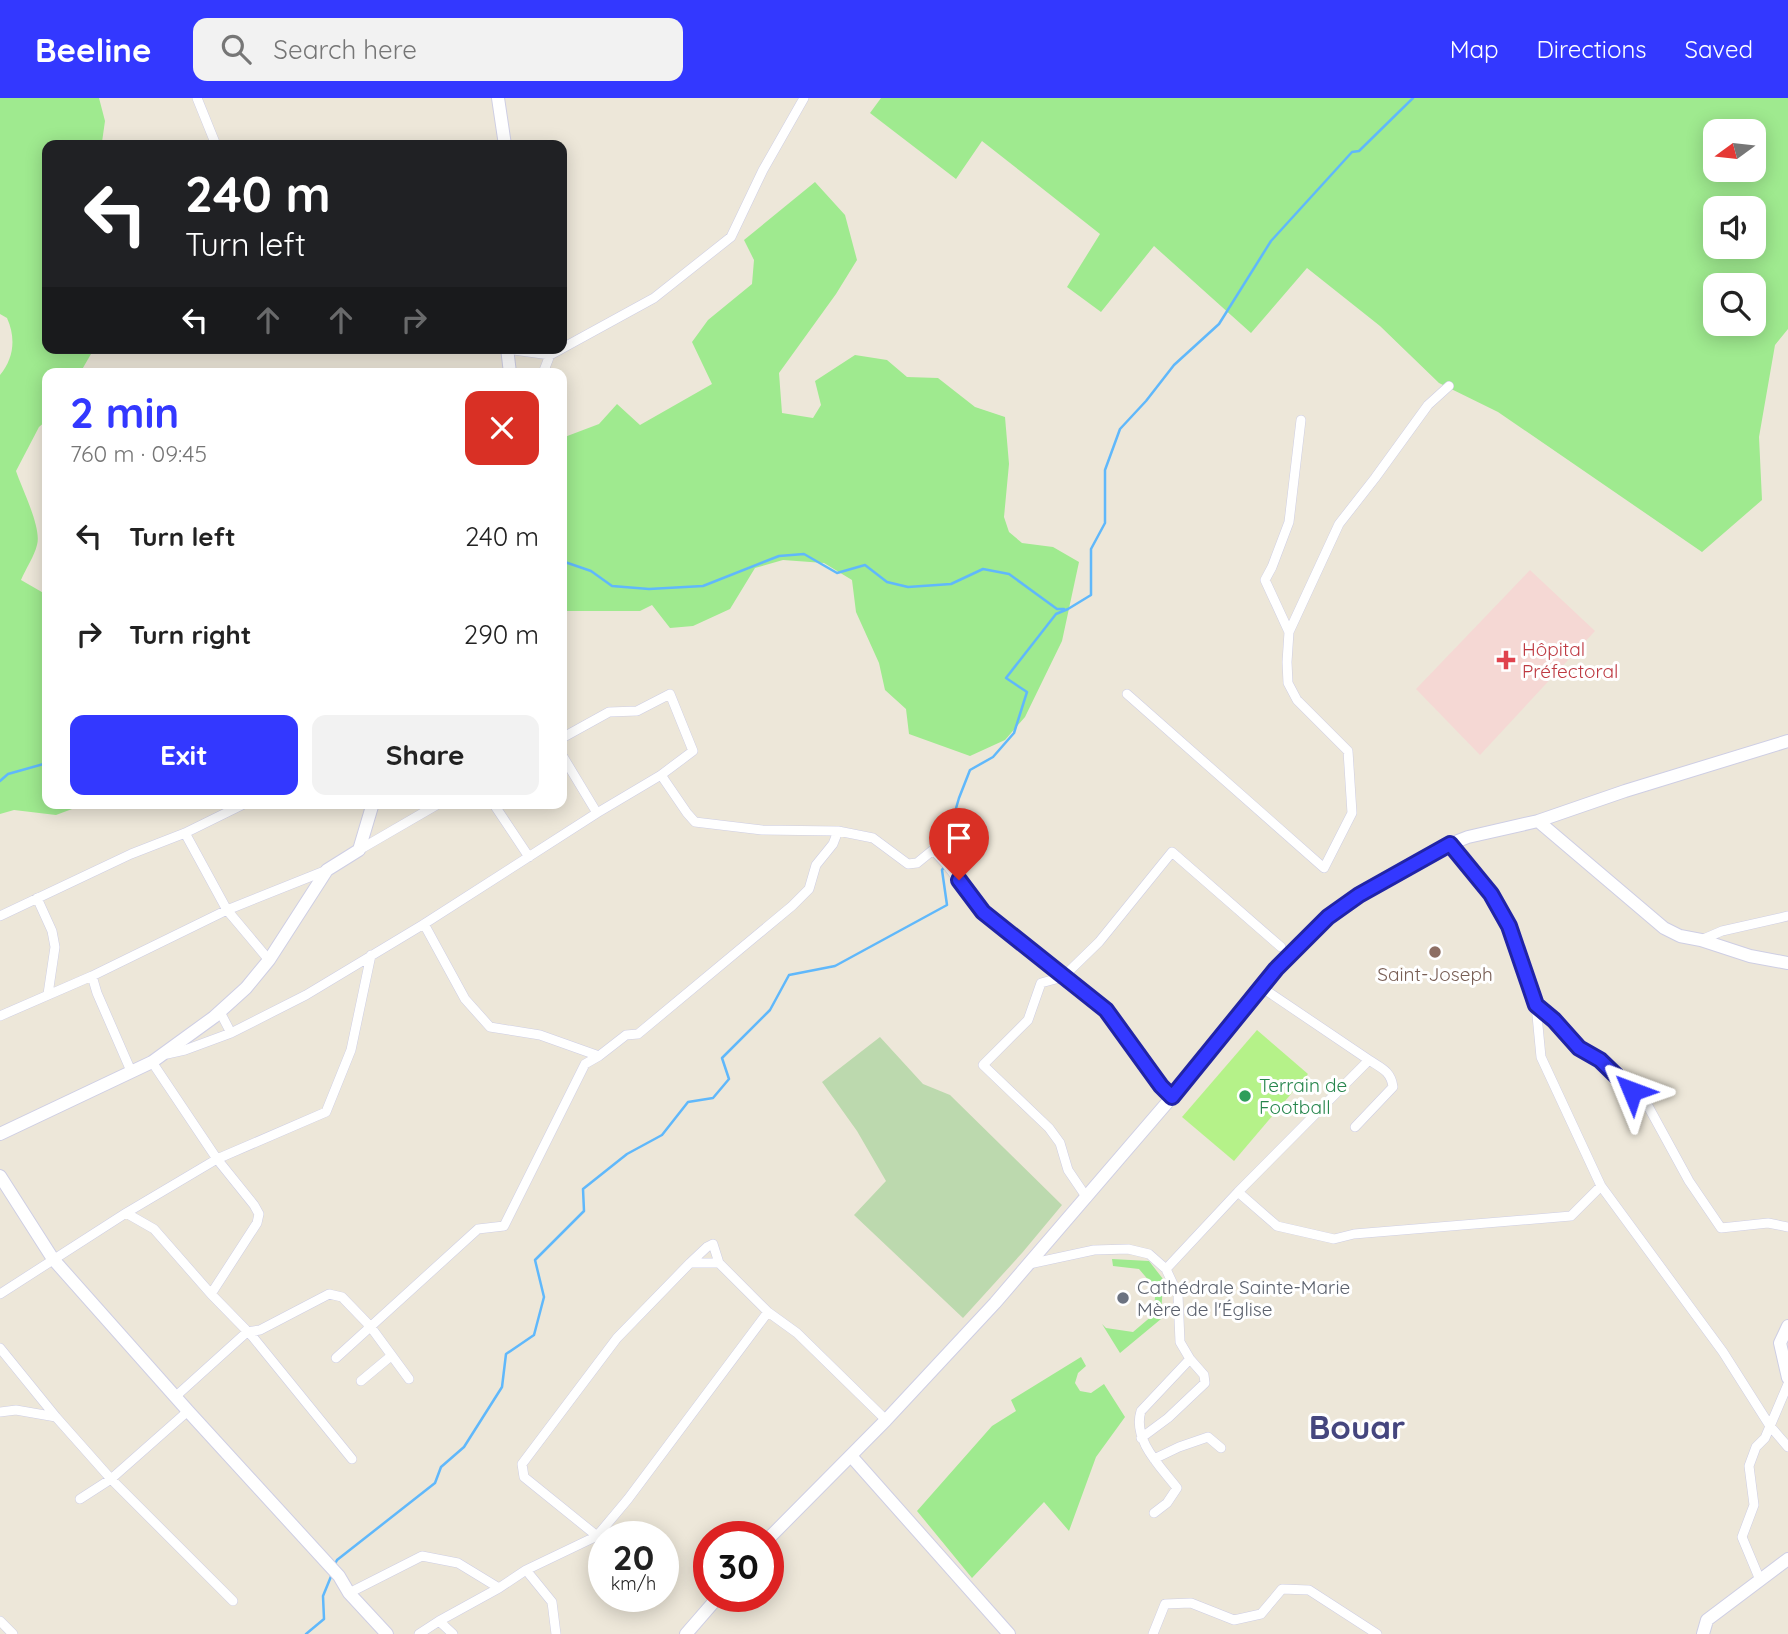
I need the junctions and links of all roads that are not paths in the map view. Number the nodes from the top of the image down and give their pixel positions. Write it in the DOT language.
graph roads {
  1 [pos="197,98"];
  2 [pos="498,98"];
  3 [pos="804,98"];
  4 [pos="214,140"];
  5 [pos="504,140"];
  6 [pos="567,346"];
  7 [pos="544,354"];
  8 [pos="550,355"];
  9 [pos="545,368"];
  10 [pos="1449,386"];
  11 [pos="1301,420"];
  12 [pos="1289,632"];
  13 [pos="1127,694"];
  14 [pos="567,735"];
  15 [pos="1788,741"];
  16 [pos="567,763"];
  17 [pos="661,775"];
  18 [pos="234,809"];
  19 [pos="371,809"];
  20 [pos="430,809"];
  21 [pos="497,809"];
  22 [pos="597,813"];
  23 [pos="1538,821"];
  24 [pos="838,831"];
  25 [pos="185,833"];
  26 [pos="1450,844"];
  27 [pos="359,850"];
  28 [pos="529,857"];
  29 [pos="327,870"];
  30 [pos="37,898"];
  31 [pos="227,910"];
  32 [pos="0,916"];
  33 [pos="1788,916"];
  34 [pos="424,924"];
  35 [pos="1701,940"];
  36 [pos="1280,947"];
  37 [pos="371,955"];
  38 [pos="269,960"];
  39 [pos="1788,963"];
  40 [pos="93,976"];
  41 [pos="1063,977"];
  42 [pos="1262,988"];
  43 [pos="48,994"];
  44 [pos="1536,1005"];
  45 [pos="220,1012"];
  46 [pos="0,1016"];
  47 [pos="231,1032"];
  48 [pos="600,1056"];
  49 [pos="158,1058"];
  50 [pos="1369,1060"];
  51 [pos="131,1071"];
  52 [pos="1172,1097"];
  53 [pos="1355,1127"];
  54 [pos="0,1134"];
  55 [pos="216,1159"];
  56 [pos="0,1176"];
  57 [pos="1601,1186"];
  58 [pos="1238,1192"];
  59 [pos="1087,1198"];
  60 [pos="127,1213"];
  61 [pos="1788,1227"];
  62 [pos="53,1259"];
  63 [pos="690,1262"];
  64 [pos="719,1263"];
  65 [pos="1027,1264"];
  66 [pos="1166,1269"];
  67 [pos="0,1294"];
  68 [pos="211,1294"];
  69 [pos="768,1312"];
  70 [pos="370,1326"];
  71 [pos="1788,1326"];
  72 [pos="247,1332"];
  73 [pos="0,1349"];
  74 [pos="391,1356"];
  75 [pos="336,1358"];
  76 [pos="1190,1359"];
  77 [pos="1788,1378"];
  78 [pos="409,1379"];
  79 [pos="360,1381"];
  80 [pos="1788,1384"];
  81 [pos="175,1396"];
  82 [pos="188,1411"];
  83 [pos="0,1412"];
  84 [pos="56,1417"];
  85 [pos="886,1420"];
  86 [pos="1770,1426"];
  87 [pos="1141,1438"];
  88 [pos="1788,1447"];
  89 [pos="1221,1448"];
  90 [pos="851,1456"];
  91 [pos="352,1459"];
  92 [pos="1154,1459"];
  93 [pos="111,1479"];
  94 [pos="80,1499"];
  95 [pos="1154,1513"];
  96 [pos="610,1521"];
  97 [pos="784,1523"];
  98 [pos="588,1529"];
  99 [pos="588,1540"];
  100 [pos="1788,1559"];
  101 [pos="526,1570"];
  102 [pos="1760,1580"];
  103 [pos="499,1588"];
  104 [pos="349,1593"];
  105 [pos="233,1601"];
  106 [pos="705,1612"];
  107 [pos="0,1621"];
  108 [pos="439,1621"];
  109 [pos="13,1634"];
  110 [pos="387,1634"];
  111 [pos="419,1634"];
  112 [pos="453,1634"];
  113 [pos="556,1634"];
  114 [pos="686,1634"];
  115 [pos="1009,1634"];
  116 [pos="1153,1634"];
  117 [pos="1377,1634"];
  118 [pos="1703,1634"];
  1 -- 4 [label="street"];
  2 -- 5 [label="street"];
  3 -- 6 [label="street"];
  7 -- 8 [label="street"];
  8 -- 9 [label="street"];
  10 -- 12 [label="street"];
  11 -- 12 [label="street"];
  12 -- 13 [label="street"];
  14 -- 17 [label="street"];
  15 -- 23 [label="street"];
  16 -- 22 [label="street"];
  17 -- 22 [label="street"];
  17 -- 24 [label="street"];
  18 -- 25 [label="street"];
  19 -- 27 [label="street"];
  20 -- 27 [label="street"];
  21 -- 28 [label="street"];
  22 -- 28 [label="street"];
  23 -- 26 [label="street"];
  23 -- 35 [label="street"];
  24 -- 41 [label="street"];
  24 -- 48 [label="street"];
  25 -- 30 [label="street"];
  25 -- 31 [label="street"];
  26 -- 42 [label="street"];
  26 -- 44 [label="street"];
  27 -- 29 [label="street"];
  28 -- 34 [label="street"];
  29 -- 31 [label="street"];
  29 -- 38 [label="street"];
  30 -- 32 [label="street"];
  30 -- 43 [label="street"];
  31 -- 38 [label="street"];
  31 -- 40 [label="street"];
  33 -- 35 [label="street"];
  34 -- 37 [label="street"];
  34 -- 48 [label="street"];
  35 -- 39 [label="street"];
  36 -- 41 [label="street"];
  37 -- 47 [label="street"];
  37 -- 55 [label="street"];
  38 -- 45 [label="street"];
  40 -- 43 [label="street"];
  40 -- 51 [label="street"];
  41 -- 52 [label="street"];
  41 -- 59 [label="street"];
  42 -- 50 [label="street"];
  42 -- 52 [label="street"];
  43 -- 46 [label="street"];
  44 -- 57 [label="street"];
  44 -- 61 [label="street"];
  45 -- 47 [label="street"];
  45 -- 49 [label="street"];
  47 -- 49 [label="street"];
  48 -- 70 [label="street"];
  49 -- 51 [label="street"];
  49 -- 55 [label="street"];
  50 -- 53 [label="street"];
  50 -- 58 [label="street"];
  51 -- 54 [label="street"];
  52 -- 59 [label="street"];
  55 -- 60 [label="street"];
  55 -- 68 [label="street"];
  56 -- 62 [label="street"];
  57 -- 58 [label="street"];
  57 -- 86 [label="street"];
  58 -- 66 [label="street"];
  59 -- 65 [label="street"];
  60 -- 62 [label="street"];
  60 -- 68 [label="street"];
  62 -- 67 [label="street"];
  62 -- 81 [label="street"];
  63 -- 64 [label="street"];
  63 -- 64 [label="street"];
  63 -- 98 [label="street"];
  64 -- 69 [label="street"];
  65 -- 66 [label="street"];
  65 -- 85 [label="street"];
  66 -- 76 [label="street"];
  68 -- 72 [label="street"];
  69 -- 85 [label="street"];
  69 -- 96 [label="street"];
  70 -- 72 [label="street"];
  70 -- 74 [label="street"];
  70 -- 75 [label="street"];
  71 -- 77 [label="street"];
  72 -- 81 [label="street"];
  72 -- 91 [label="street"];
  73 -- 84 [label="street"];
  74 -- 78 [label="street"];
  74 -- 79 [label="street"];
  76 -- 87 [label="street"];
  76 -- 87 [label="street"];
  80 -- 86 [label="street"];
  81 -- 82 [label="street"];
  82 -- 93 [label="street"];
  82 -- 104 [label="street"];
  83 -- 84 [label="street"];
  84 -- 93 [label="street"];
  85 -- 90 [label="street"];
  86 -- 88 [label="street"];
  86 -- 102 [label="street"];
  87 -- 92 [label="street"];
  89 -- 92 [label="street"];
  90 -- 97 [label="street"];
  90 -- 115 [label="street"];
  92 -- 95 [label="street"];
  93 -- 94 [label="street"];
  93 -- 105 [label="street"];
  99 -- 101 [label="street"];
  100 -- 102 [label="street"];
  101 -- 103 [label="street"];
  101 -- 113 [label="street"];
  102 -- 118 [label="street"];
  103 -- 104 [label="street"];
  103 -- 108 [label="street"];
  104 -- 110 [label="street"];
  106 -- 114 [label="street"];
  107 -- 109 [label="street"];
  108 -- 111 [label="street"];
  108 -- 112 [label="street"];
  116 -- 117 [label="street"];
}
